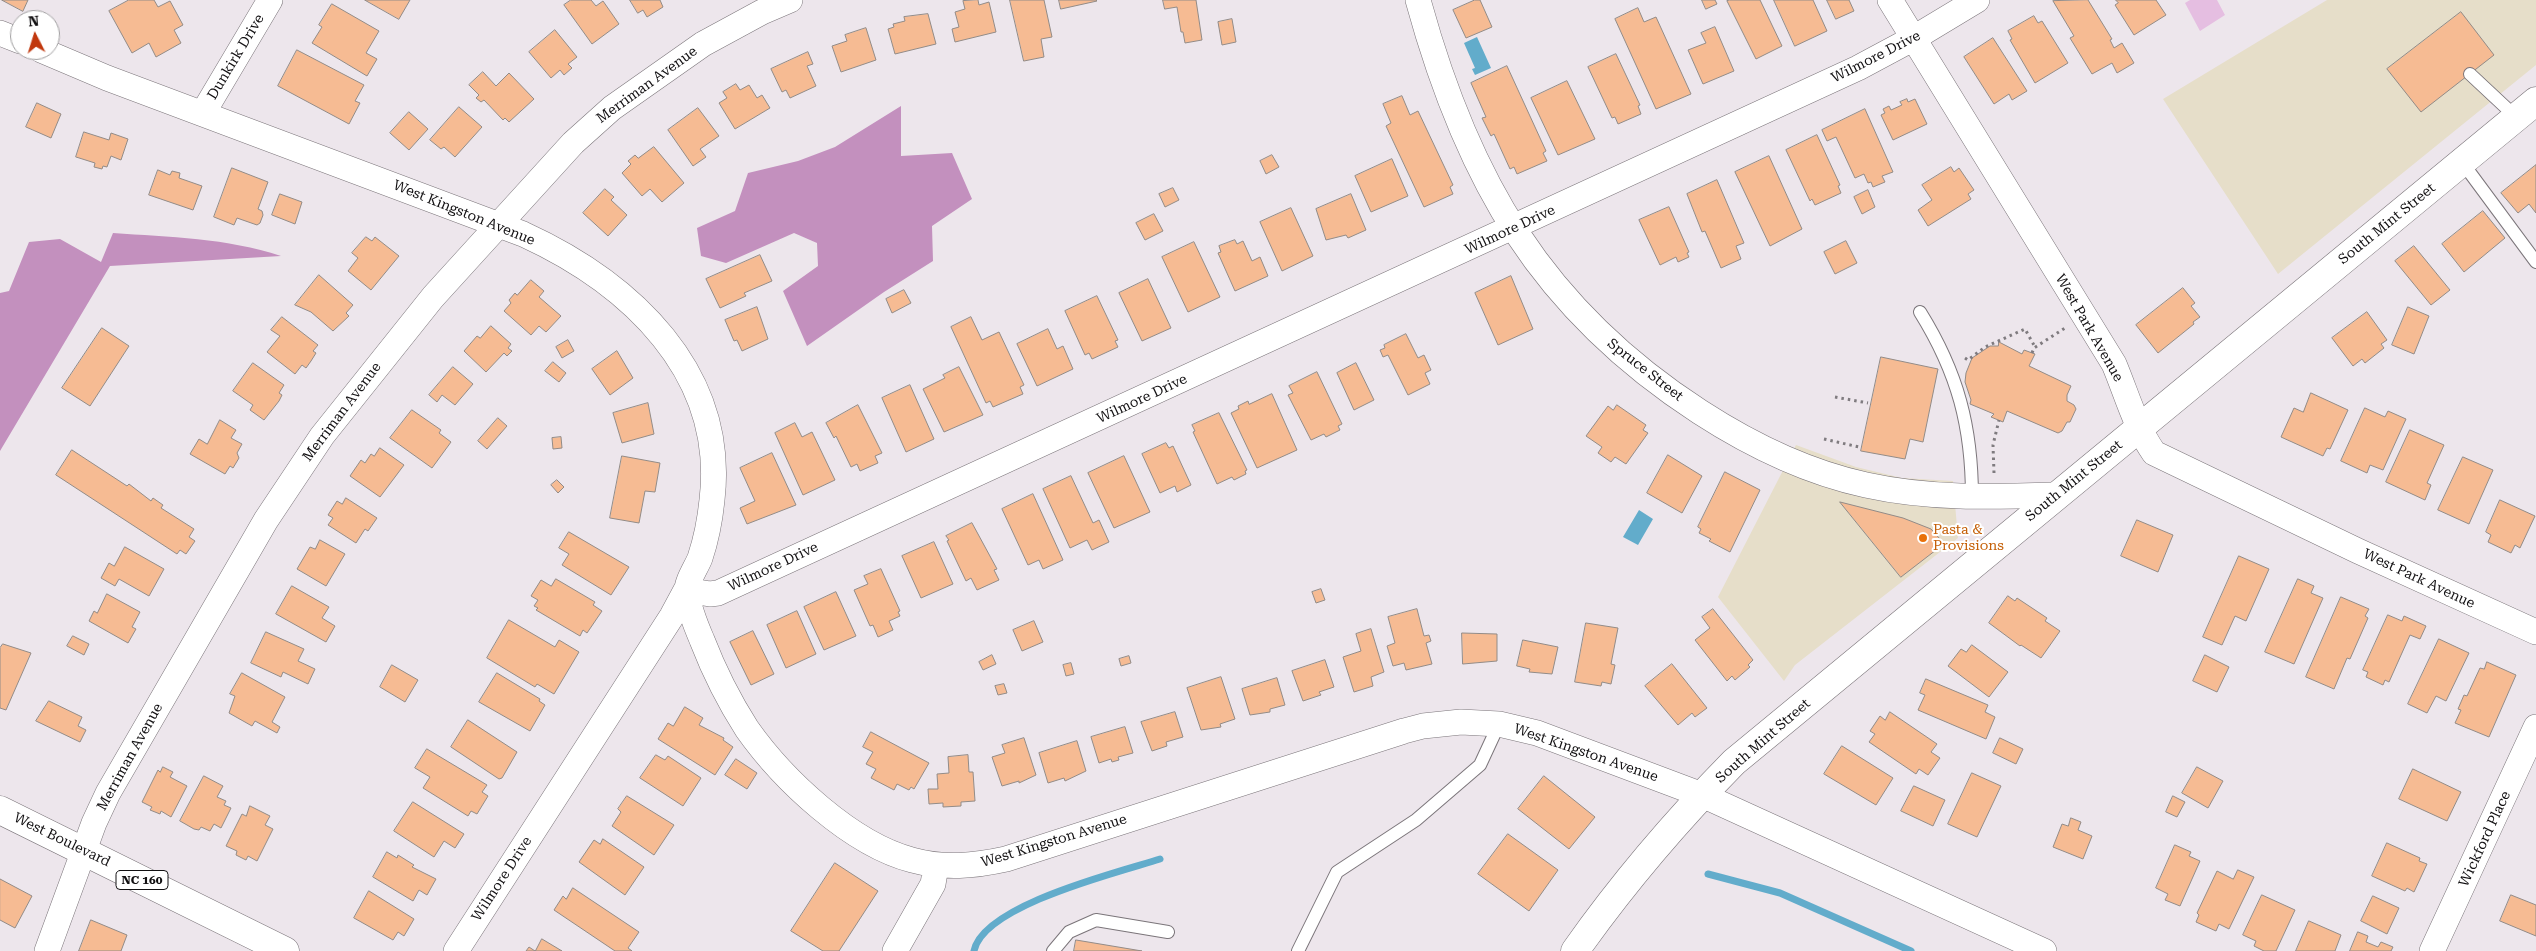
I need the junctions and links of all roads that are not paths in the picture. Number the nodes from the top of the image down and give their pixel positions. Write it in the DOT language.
graph roads {
  1 [pos="270,0"];
  2 [pos="790,0"];
  3 [pos="1418,0"];
  4 [pos="1890,0"];
  5 [pos="1977,0"];
  6 [pos="1914,38"];
  7 [pos="60,57"];
  8 [pos="2470,74"];
  9 [pos="2526,109"];
  10 [pos="203,113"];
  11 [pos="2462,162"];
  12 [pos="498,224"];
  13 [pos="1512,228"];
  14 [pos="2536,262"];
  15 [pos="1920,312"];
  16 [pos="2138,428"];
  17 [pos="2056,495"];
  18 [pos="1972,498"];
  19 [pos="686,590"];
  20 [pos="2536,632"];
  21 [pos="1499,724"];
  22 [pos="2536,727"];
  23 [pos="1702,795"];
  24 [pos="0,810"];
  25 [pos="84,851"];
  26 [pos="936,866"];
  27 [pos="1168,932"];
  28 [pos="47,951"];
  29 [pos="285,951"];
  30 [pos="456,951"];
  31 [pos="895,951"];
  32 [pos="1053,951"];
  33 [pos="1298,951"];
  34 [pos="1575,951"];
  35 [pos="2044,951"];
  36 [pos="2432,951"];
  1 -- 10 [label="street, Dunkirk Drive"];
  2 -- 12 [label="street, Merriman Avenue"];
  3 -- 13 [label="street, Spruce Street"];
  4 -- 6 [label="street, West Park Avenue"];
  5 -- 6 [label="street, Wilmore Drive"];
  6 -- 13 [label="street, Wilmore Drive"];
  6 -- 16 [label="street, West Park Avenue"];
  7 -- 10 [label="street, West Kingston Avenue"];
  8 -- 9 [label="lane"];
  9 -- 11 [label="street, South Mint Street"];
  10 -- 12 [label="street, West Kingston Avenue"];
  11 -- 14 [label="lane"];
  11 -- 16 [label="street, South Mint Street"];
  12 -- 19 [label="street, West Kingston Avenue"];
  12 -- 25 [label="street, Merriman Avenue"];
  13 -- 18 [label="street, Spruce Street"];
  13 -- 19 [label="street, Wilmore Drive"];
  15 -- 18 [label="lane"];
  16 -- 17 [label="street, South Mint Street"];
  16 -- 20 [label="street, West Park Avenue"];
  17 -- 18 [label="street, Spruce Street"];
  17 -- 23 [label="street, South Mint Street"];
  19 -- 26 [label="street, West Kingston Avenue"];
  19 -- 30 [label="street, Wilmore Drive"];
  21 -- 23 [label="street, West Kingston Avenue"];
  21 -- 26 [label="street, West Kingston Avenue"];
  21 -- 33 [label="lane"];
  22 -- 36 [label="street, Wickford Place"];
  23 -- 34 [label="street, South Mint Street"];
  23 -- 35 [label="street, West Kingston Avenue"];
  24 -- 25 [label="street, West Boulevard / NC 160"];
  25 -- 28 [label="street, Merriman Avenue"];
  25 -- 29 [label="street, West Boulevard / NC 160"];
  26 -- 31 [label="street"];
  27 -- 32 [label="lane"];
}
